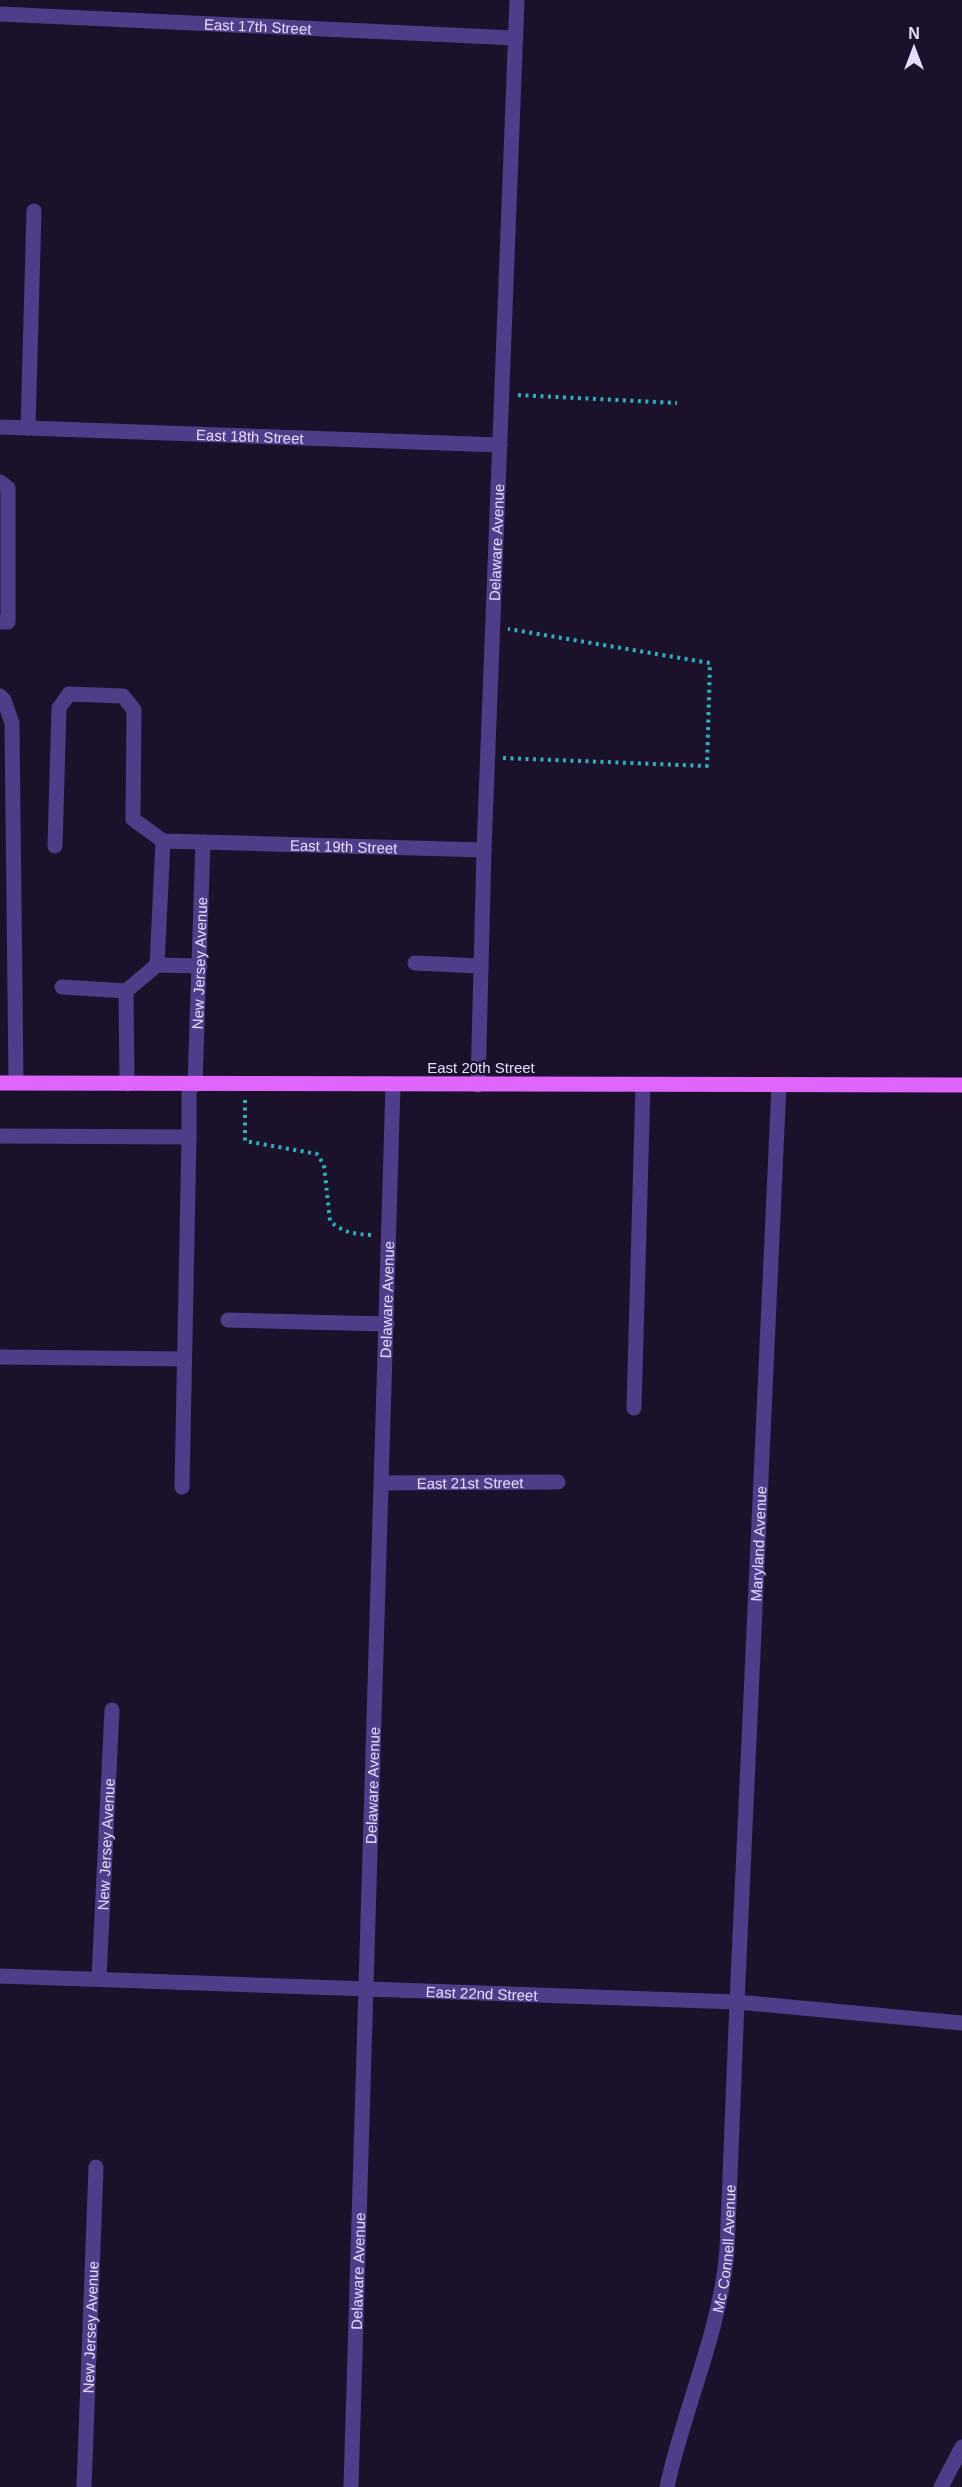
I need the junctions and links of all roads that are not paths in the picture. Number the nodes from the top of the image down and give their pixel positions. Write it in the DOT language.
graph roads {
  1 [pos="517,0"];
  2 [pos="0,14"];
  3 [pos="516,38"];
  4 [pos="34,211"];
  5 [pos="0,427"];
  6 [pos="28,428"];
  7 [pos="500,445"];
  8 [pos="0,482"];
  9 [pos="0,622"];
  10 [pos="0,696"];
  11 [pos="163,841"];
  12 [pos="203,842"];
  13 [pos="55,846"];
  14 [pos="484,850"];
  15 [pos="414,963"];
  16 [pos="157,965"];
  17 [pos="200,966"];
  18 [pos="481,966"];
  19 [pos="62,987"];
  20 [pos="126,991"];
  21 [pos="0,1083"];
  22 [pos="16,1083"];
  23 [pos="127,1084"];
  24 [pos="192,1084"];
  25 [pos="393,1085"];
  26 [pos="478,1085"];
  27 [pos="643,1085"];
  28 [pos="779,1085"];
  29 [pos="962,1085"];
  30 [pos="0,1136"];
  31 [pos="189,1137"];
  32 [pos="228,1320"];
  33 [pos="387,1324"];
  34 [pos="0,1358"];
  35 [pos="184,1359"];
  36 [pos="634,1408"];
  37 [pos="558,1482"];
  38 [pos="382,1483"];
  39 [pos="182,1487"];
  40 [pos="112,1710"];
  41 [pos="0,1976"];
  42 [pos="99,1978"];
  43 [pos="367,1991"];
  44 [pos="736,2002"];
  45 [pos="962,2023"];
  46 [pos="96,2167"];
  47 [pos="962,2447"];
  48 [pos="84,2487"];
  49 [pos="351,2487"];
  50 [pos="667,2487"];
  51 [pos="941,2487"];
  1 -- 3 [label="street, Delaware Avenue"];
  2 -- 3 [label="street, East 17th Street"];
  3 -- 7 [label="street, Delaware Avenue"];
  4 -- 6 [label="street"];
  5 -- 6 [label="street, East 18th Street"];
  6 -- 7 [label="street, East 18th Street"];
  7 -- 14 [label="street, Delaware Avenue"];
  8 -- 9 [label="street"];
  10 -- 22 [label="street"];
  11 -- 12 [label="street, East 19th Street"];
  11 -- 13 [label="street"];
  11 -- 16 [label="street"];
  12 -- 14 [label="street, East 19th Street"];
  12 -- 17 [label="street, New Jersey Avenue"];
  14 -- 18 [label="street, Delaware Avenue"];
  15 -- 18 [label="street"];
  16 -- 17 [label="street"];
  16 -- 20 [label="street"];
  17 -- 24 [label="street, New Jersey Avenue"];
  18 -- 26 [label="street, Delaware Avenue"];
  19 -- 20 [label="street"];
  20 -- 23 [label="street"];
  21 -- 22 [label="main road, East 20th Street"];
  22 -- 23 [label="main road, East 20th Street"];
  23 -- 24 [label="main road, East 20th Street"];
  24 -- 25 [label="main road, East 20th Street"];
  24 -- 31 [label="street, New Jersey Avenue"];
  25 -- 26 [label="main road, East 20th Street"];
  25 -- 33 [label="street, Delaware Avenue"];
  26 -- 27 [label="main road, East 20th Street"];
  27 -- 28 [label="main road, East 20th Street"];
  27 -- 36 [label="street"];
  28 -- 29 [label="main road, East 20th Street"];
  28 -- 44 [label="street, Maryland Avenue"];
  30 -- 31 [label="street"];
  31 -- 35 [label="street, New Jersey Avenue"];
  32 -- 33 [label="street"];
  33 -- 38 [label="street, Delaware Avenue"];
  34 -- 35 [label="street"];
  35 -- 39 [label="street, New Jersey Avenue"];
  37 -- 38 [label="street, East 21st Street"];
  38 -- 43 [label="street, Delaware Avenue"];
  40 -- 42 [label="street, New Jersey Avenue"];
  41 -- 42 [label="street, East 22nd Street"];
  42 -- 43 [label="street, East 22nd Street"];
  43 -- 44 [label="street, East 22nd Street"];
  43 -- 49 [label="street, Delaware Avenue"];
  44 -- 45 [label="street, East 22nd Street"];
  44 -- 50 [label="street, Mc Connell Avenue"];
  46 -- 48 [label="street, New Jersey Avenue"];
  47 -- 51 [label="street"];
}
